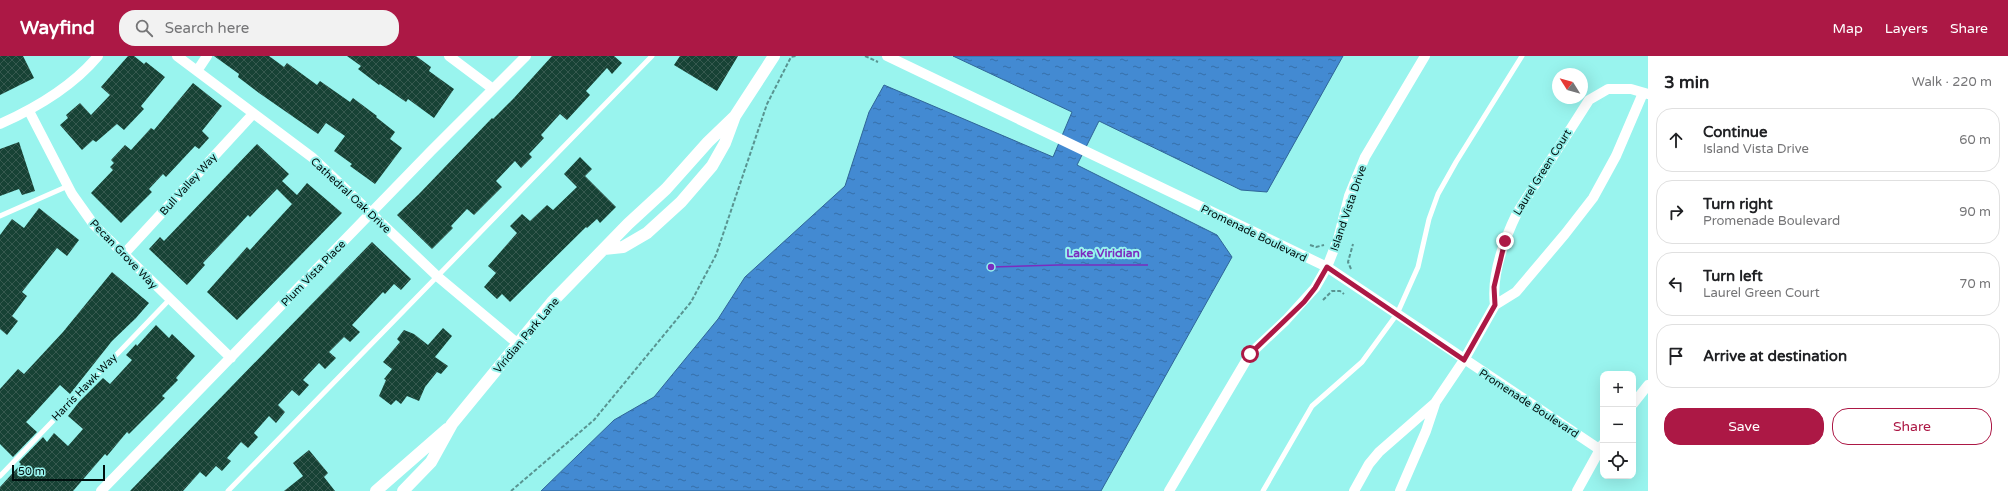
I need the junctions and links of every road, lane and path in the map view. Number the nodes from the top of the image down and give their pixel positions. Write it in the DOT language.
graph roads {
  1 [pos="98,56"];
  2 [pos="177,56"];
  3 [pos="207,56"];
  4 [pos="449,56"];
  5 [pos="526,56"];
  6 [pos="652,56"];
  7 [pos="774,56"];
  8 [pos="796,56"];
  9 [pos="887,56"];
  10 [pos="1425,56"];
  11 [pos="1522,56"];
  12 [pos="197,71"];
  13 [pos="493,90"];
  14 [pos="1646,93"];
  15 [pos="29,111"];
  16 [pos="252,114"];
  17 [pos="734,116"];
  18 [pos="0,124"];
  19 [pos="68,186"];
  20 [pos="371,214"];
  21 [pos="0,216"];
  22 [pos="1328,242"];
  23 [pos="1353,244"];
  24 [pos="1310,245"];
  25 [pos="604,249"];
  26 [pos="124,254"];
  27 [pos="1327,267"];
  28 [pos="1353,271"];
  29 [pos="437,276"];
  30 [pos="1344,294"];
  31 [pos="169,300"];
  32 [pos="1323,300"];
  33 [pos="1495,305"];
  34 [pos="1397,314"];
  35 [pos="517,343"];
  36 [pos="230,358"];
  37 [pos="1464,360"];
  38 [pos="1648,385"];
  39 [pos="1636,400"];
  40 [pos="1435,403"];
  41 [pos="452,424"];
  42 [pos="1600,446"];
  43 [pos="1600,449"];
  44 [pos="0,476"];
  45 [pos="101,491"];
  46 [pos="228,491"];
  47 [pos="376,491"];
  48 [pos="403,491"];
  49 [pos="511,491"];
  50 [pos="1169,491"];
  51 [pos="1262,491"];
  52 [pos="1354,491"];
  53 [pos="1400,491"];
  54 [pos="1577,491"];
  1 -- 15 [label="street"];
  2 -- 12 [label="street, Cathedral Oak Drive"];
  3 -- 12 [label="street"];
  4 -- 13 [label="street"];
  5 -- 13 [label="street, Plum Vista Place"];
  6 -- 29 [label="lane"];
  7 -- 17 [label="street, Viridian Park Lane"];
  8 -- 49 [label="path"];
  9 -- 27 [label="street, Promenade Boulevard"];
  10 -- 27 [label="street, Island Vista Drive"];
  11 -- 34 [label="lane"];
  12 -- 16 [label="street, Cathedral Oak Drive"];
  13 -- 20 [label="street, Plum Vista Place"];
  14 -- 33 [label="street, Laurel Green Court"];
  14 -- 33 [label="street, Laurel Green Court"];
  15 -- 18 [label="street"];
  15 -- 19 [label="street, Pecan Grove Way"];
  16 -- 20 [label="street, Cathedral Oak Drive"];
  16 -- 26 [label="street, Bull Valley Way"];
  17 -- 25 [label="street, Viridian Park Lane"];
  17 -- 25 [label="street, Viridian Park Lane"];
  19 -- 21 [label="lane"];
  19 -- 26 [label="street, Pecan Grove Way"];
  20 -- 29 [label="street, Cathedral Oak Drive"];
  20 -- 36 [label="street, Plum Vista Place"];
  22 -- 24 [label="path"];
  23 -- 28 [label="path"];
  25 -- 35 [label="street, Viridian Park Lane"];
  26 -- 31 [label="street, Pecan Grove Way"];
  27 -- 34 [label="street, Promenade Boulevard"];
  27 -- 50 [label="street, Island Vista Drive"];
  29 -- 35 [label="street, Cathedral Oak Drive"];
  29 -- 46 [label="lane"];
  30 -- 32 [label="path"];
  31 -- 36 [label="street, Pecan Grove Way"];
  31 -- 44 [label="lane, Harris Hawk Way"];
  33 -- 37 [label="street, Laurel Green Court"];
  34 -- 37 [label="street, Promenade Boulevard"];
  34 -- 51 [label="lane"];
  35 -- 41 [label="street, Viridian Park Lane"];
  36 -- 45 [label="street, Plum Vista Place"];
  37 -- 40 [label="street, Laurel Green Court"];
  37 -- 42 [label="street, Promenade Boulevard"];
  38 -- 39 [label="street"];
  40 -- 52 [label="street"];
  40 -- 53 [label="street"];
  41 -- 47 [label="street, Viridian Park Lane"];
  41 -- 48 [label="street, Viridian Park Lane"];
  43 -- 54 [label="street"];
}
